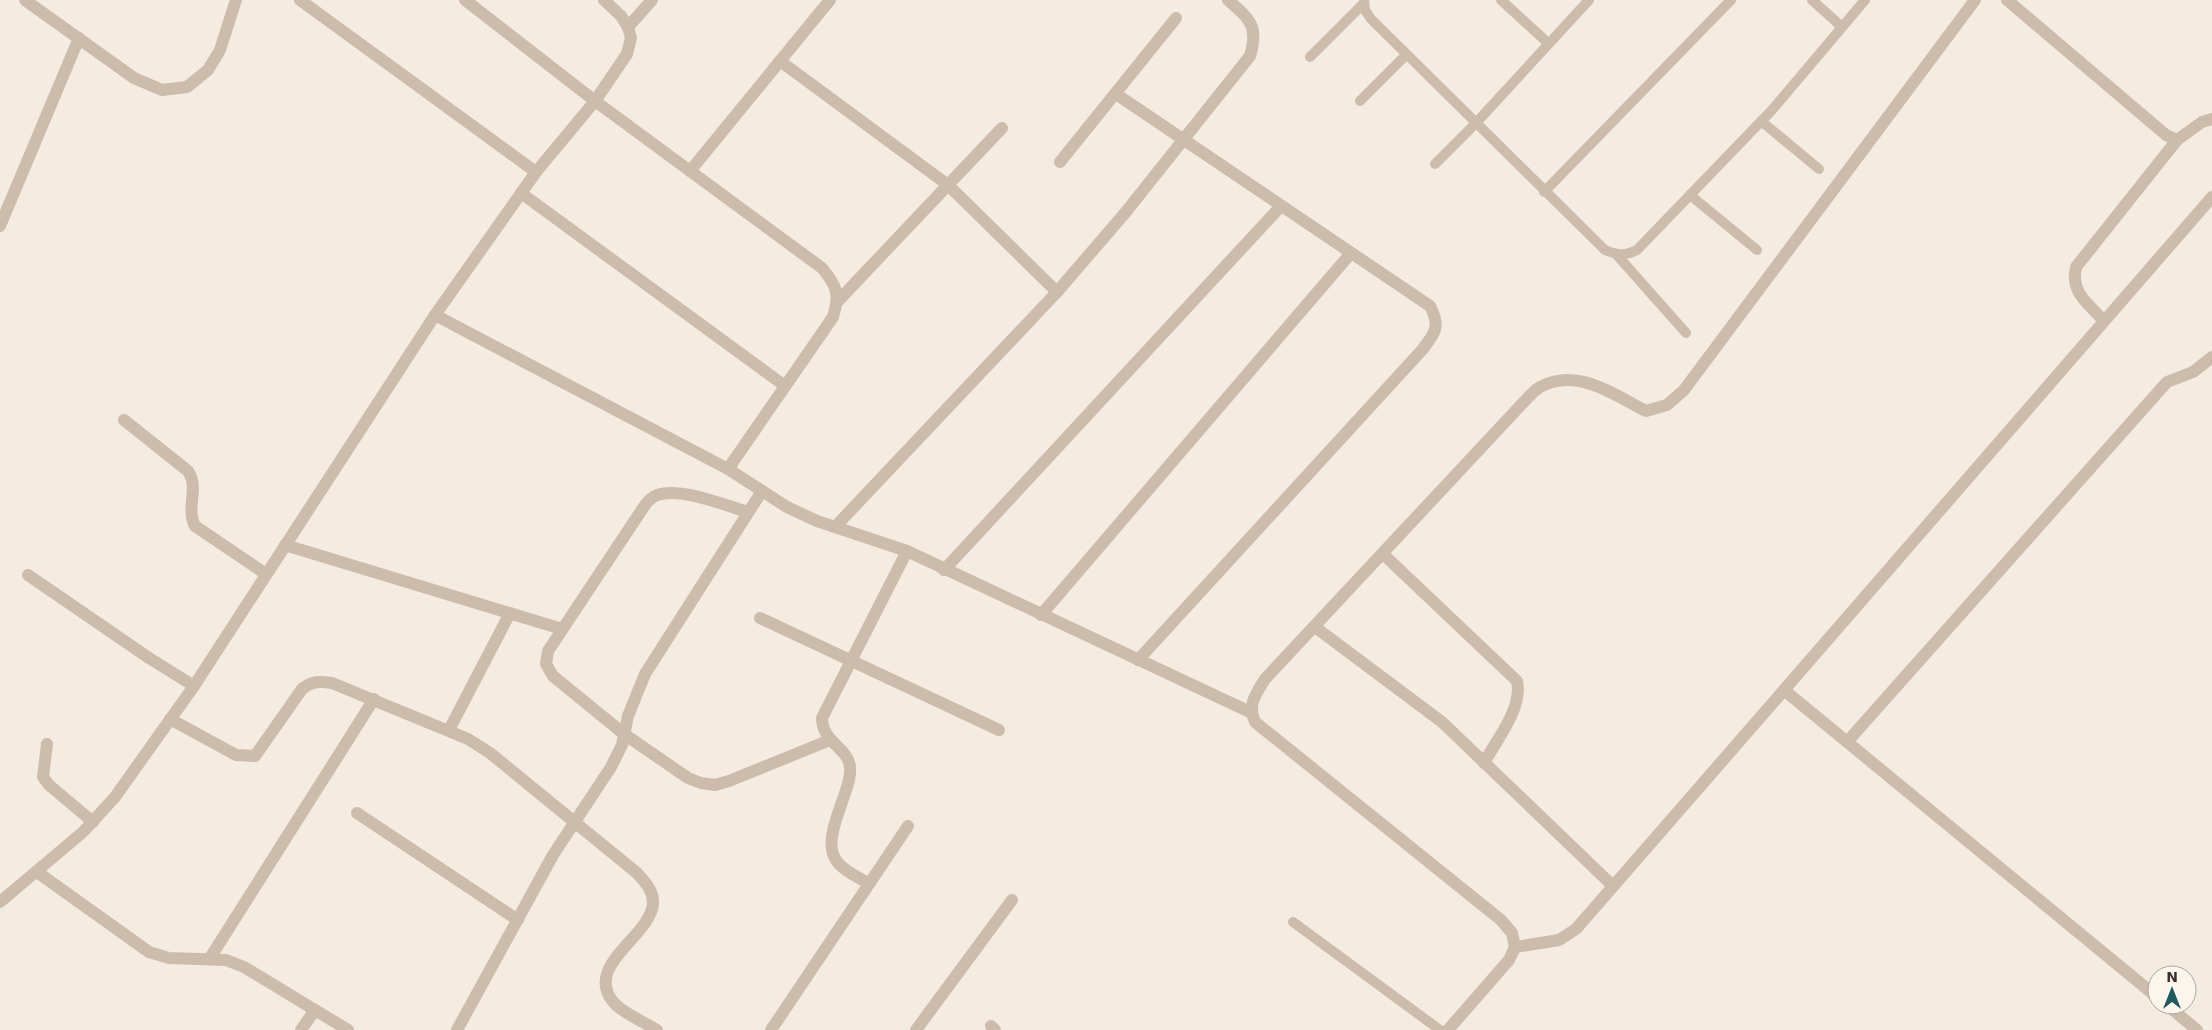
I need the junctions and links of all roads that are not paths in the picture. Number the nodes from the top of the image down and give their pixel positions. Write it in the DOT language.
graph roads {
  1 [pos="25,0"];
  2 [pos="236,0"];
  3 [pos="300,0"];
  4 [pos="465,0"];
  5 [pos="604,0"];
  6 [pos="652,0"];
  7 [pos="830,0"];
  8 [pos="1501,0"];
  9 [pos="1589,0"];
  10 [pos="1731,0"];
  11 [pos="1812,0"];
  12 [pos="1865,0"];
  13 [pos="1975,0"];
  14 [pos="2006,0"];
  15 [pos="1233,1"];
  16 [pos="1364,2"];
  17 [pos="1176,18"];
  18 [pos="1841,26"];
  19 [pos="628,27"];
  20 [pos="79,38"];
  21 [pos="1548,43"];
  22 [pos="1406,55"];
  23 [pos="1310,58"];
  24 [pos="780,61"];
  25 [pos="1116,94"];
  26 [pos="1360,101"];
  27 [pos="595,102"];
  28 [pos="2212,119"];
  29 [pos="1761,122"];
  30 [pos="1476,124"];
  31 [pos="1002,128"];
  32 [pos="2177,140"];
  33 [pos="1183,141"];
  34 [pos="1060,162"];
  35 [pos="1435,164"];
  36 [pos="1819,169"];
  37 [pos="690,171"];
  38 [pos="536,172"];
  39 [pos="948,185"];
  40 [pos="1544,192"];
  41 [pos="521,193"];
  42 [pos="1690,195"];
  43 [pos="2212,197"];
  44 [pos="1281,206"];
  45 [pos="0,226"];
  46 [pos="1757,250"];
  47 [pos="1351,253"];
  48 [pos="1616,254"];
  49 [pos="1057,292"];
  50 [pos="838,301"];
  51 [pos="434,315"];
  52 [pos="2104,321"];
  53 [pos="1686,333"];
  54 [pos="2212,357"];
  55 [pos="786,386"];
  56 [pos="124,420"];
  57 [pos="728,469"];
  58 [pos="762,491"];
  59 [pos="748,512"];
  60 [pos="834,527"];
  61 [pos="285,545"];
  62 [pos="907,551"];
  63 [pos="1383,554"];
  64 [pos="944,570"];
  65 [pos="266,574"];
  66 [pos="28,575"];
  67 [pos="510,613"];
  68 [pos="1041,615"];
  69 [pos="760,618"];
  70 [pos="1315,626"];
  71 [pos="562,629"];
  72 [pos="852,660"];
  73 [pos="1138,660"];
  74 [pos="194,686"];
  75 [pos="1784,690"];
  76 [pos="374,699"];
  77 [pos="1250,712"];
  78 [pos="170,719"];
  79 [pos="449,730"];
  80 [pos="999,730"];
  81 [pos="624,734"];
  82 [pos="830,740"];
  83 [pos="1847,742"];
  84 [pos="47,744"];
  85 [pos="1484,763"];
  86 [pos="357,813"];
  87 [pos="93,822"];
  88 [pos="575,822"];
  89 [pos="908,826"];
  90 [pos="37,872"];
  91 [pos="869,884"];
  92 [pos="1613,886"];
  93 [pos="1012,900"];
  94 [pos="0,902"];
  95 [pos="518,920"];
  96 [pos="1293,922"];
  97 [pos="1515,947"];
  98 [pos="210,958"];
  99 [pos="2147,989"];
  100 [pos="315,1010"];
  101 [pos="2179,1015"];
  102 [pos="301,1030"];
  103 [pos="348,1030"];
  104 [pos="457,1030"];
  105 [pos="657,1030"];
  106 [pos="771,1030"];
  107 [pos="916,1030"];
  108 [pos="1440,1030"];
  109 [pos="1448,1030"];
  110 [pos="2197,1030"];
  1 -- 20 [label="street"];
  2 -- 20 [label="street"];
  3 -- 38 [label="street"];
  4 -- 27 [label="street"];
  5 -- 19 [label="street"];
  6 -- 19 [label="street"];
  7 -- 24 [label="street"];
  8 -- 21 [label="lane"];
  9 -- 21 [label="lane"];
  10 -- 40 [label="lane"];
  11 -- 18 [label="lane"];
  12 -- 18 [label="lane"];
  13 -- 63 [label="street"];
  14 -- 32 [label="street"];
  15 -- 33 [label="street"];
  16 -- 22 [label="lane"];
  16 -- 23 [label="lane"];
  17 -- 25 [label="street"];
  18 -- 29 [label="lane"];
  19 -- 27 [label="street"];
  20 -- 45 [label="street"];
  21 -- 30 [label="lane"];
  22 -- 26 [label="lane"];
  22 -- 30 [label="lane"];
  24 -- 37 [label="street"];
  24 -- 39 [label="street"];
  25 -- 33 [label="street"];
  25 -- 34 [label="street"];
  27 -- 37 [label="street"];
  27 -- 38 [label="street"];
  28 -- 32 [label="street"];
  29 -- 36 [label="lane"];
  29 -- 42 [label="lane"];
  30 -- 35 [label="lane"];
  30 -- 40 [label="lane"];
  31 -- 39 [label="street"];
  32 -- 52 [label="street"];
  33 -- 44 [label="street"];
  33 -- 49 [label="street"];
  37 -- 50 [label="street"];
  38 -- 41 [label="street"];
  39 -- 49 [label="street"];
  39 -- 50 [label="street"];
  40 -- 48 [label="lane"];
  41 -- 51 [label="street"];
  41 -- 55 [label="street"];
  42 -- 46 [label="lane"];
  42 -- 48 [label="lane"];
  43 -- 52 [label="street"];
  44 -- 47 [label="street"];
  44 -- 64 [label="street"];
  47 -- 68 [label="street"];
  47 -- 73 [label="street"];
  48 -- 53 [label="lane"];
  49 -- 60 [label="street"];
  50 -- 55 [label="street"];
  51 -- 57 [label="street"];
  51 -- 61 [label="street"];
  52 -- 75 [label="street"];
  54 -- 83 [label="street"];
  55 -- 57 [label="street"];
  56 -- 65 [label="street"];
  57 -- 58 [label="street"];
  58 -- 59 [label="street"];
  58 -- 60 [label="street"];
  59 -- 71 [label="street"];
  59 -- 81 [label="street"];
  60 -- 62 [label="street"];
  61 -- 65 [label="street"];
  61 -- 67 [label="street"];
  62 -- 64 [label="street"];
  62 -- 72 [label="street"];
  63 -- 70 [label="street"];
  63 -- 85 [label="street"];
  64 -- 68 [label="street"];
  65 -- 74 [label="street"];
  66 -- 74 [label="street"];
  67 -- 71 [label="street"];
  67 -- 79 [label="street"];
  68 -- 73 [label="street"];
  69 -- 72 [label="street"];
  70 -- 77 [label="street"];
  70 -- 85 [label="street"];
  71 -- 81 [label="street"];
  72 -- 80 [label="street"];
  72 -- 82 [label="street"];
  73 -- 77 [label="street"];
  74 -- 78 [label="street"];
  75 -- 83 [label="street"];
  75 -- 92 [label="street"];
  76 -- 78 [label="street"];
  76 -- 79 [label="street"];
  76 -- 98 [label="street"];
  77 -- 97 [label="street"];
  78 -- 87 [label="street"];
  79 -- 88 [label="street"];
  81 -- 82 [label="street"];
  81 -- 88 [label="street"];
  82 -- 91 [label="street"];
  83 -- 99 [label="street"];
  84 -- 87 [label="street"];
  85 -- 92 [label="street"];
  86 -- 95 [label="street"];
  87 -- 90 [label="street"];
  88 -- 95 [label="street"];
  88 -- 105 [label="street"];
  89 -- 91 [label="street"];
  90 -- 94 [label="street"];
  90 -- 98 [label="street"];
  91 -- 106 [label="street"];
  92 -- 97 [label="street"];
  93 -- 107 [label="street"];
  95 -- 104 [label="street"];
  96 -- 108 [label="lane"];
  97 -- 109 [label="street"];
  98 -- 100 [label="street"];
  100 -- 102 [label="street"];
  100 -- 103 [label="street"];
  101 -- 110 [label="street"];
}
